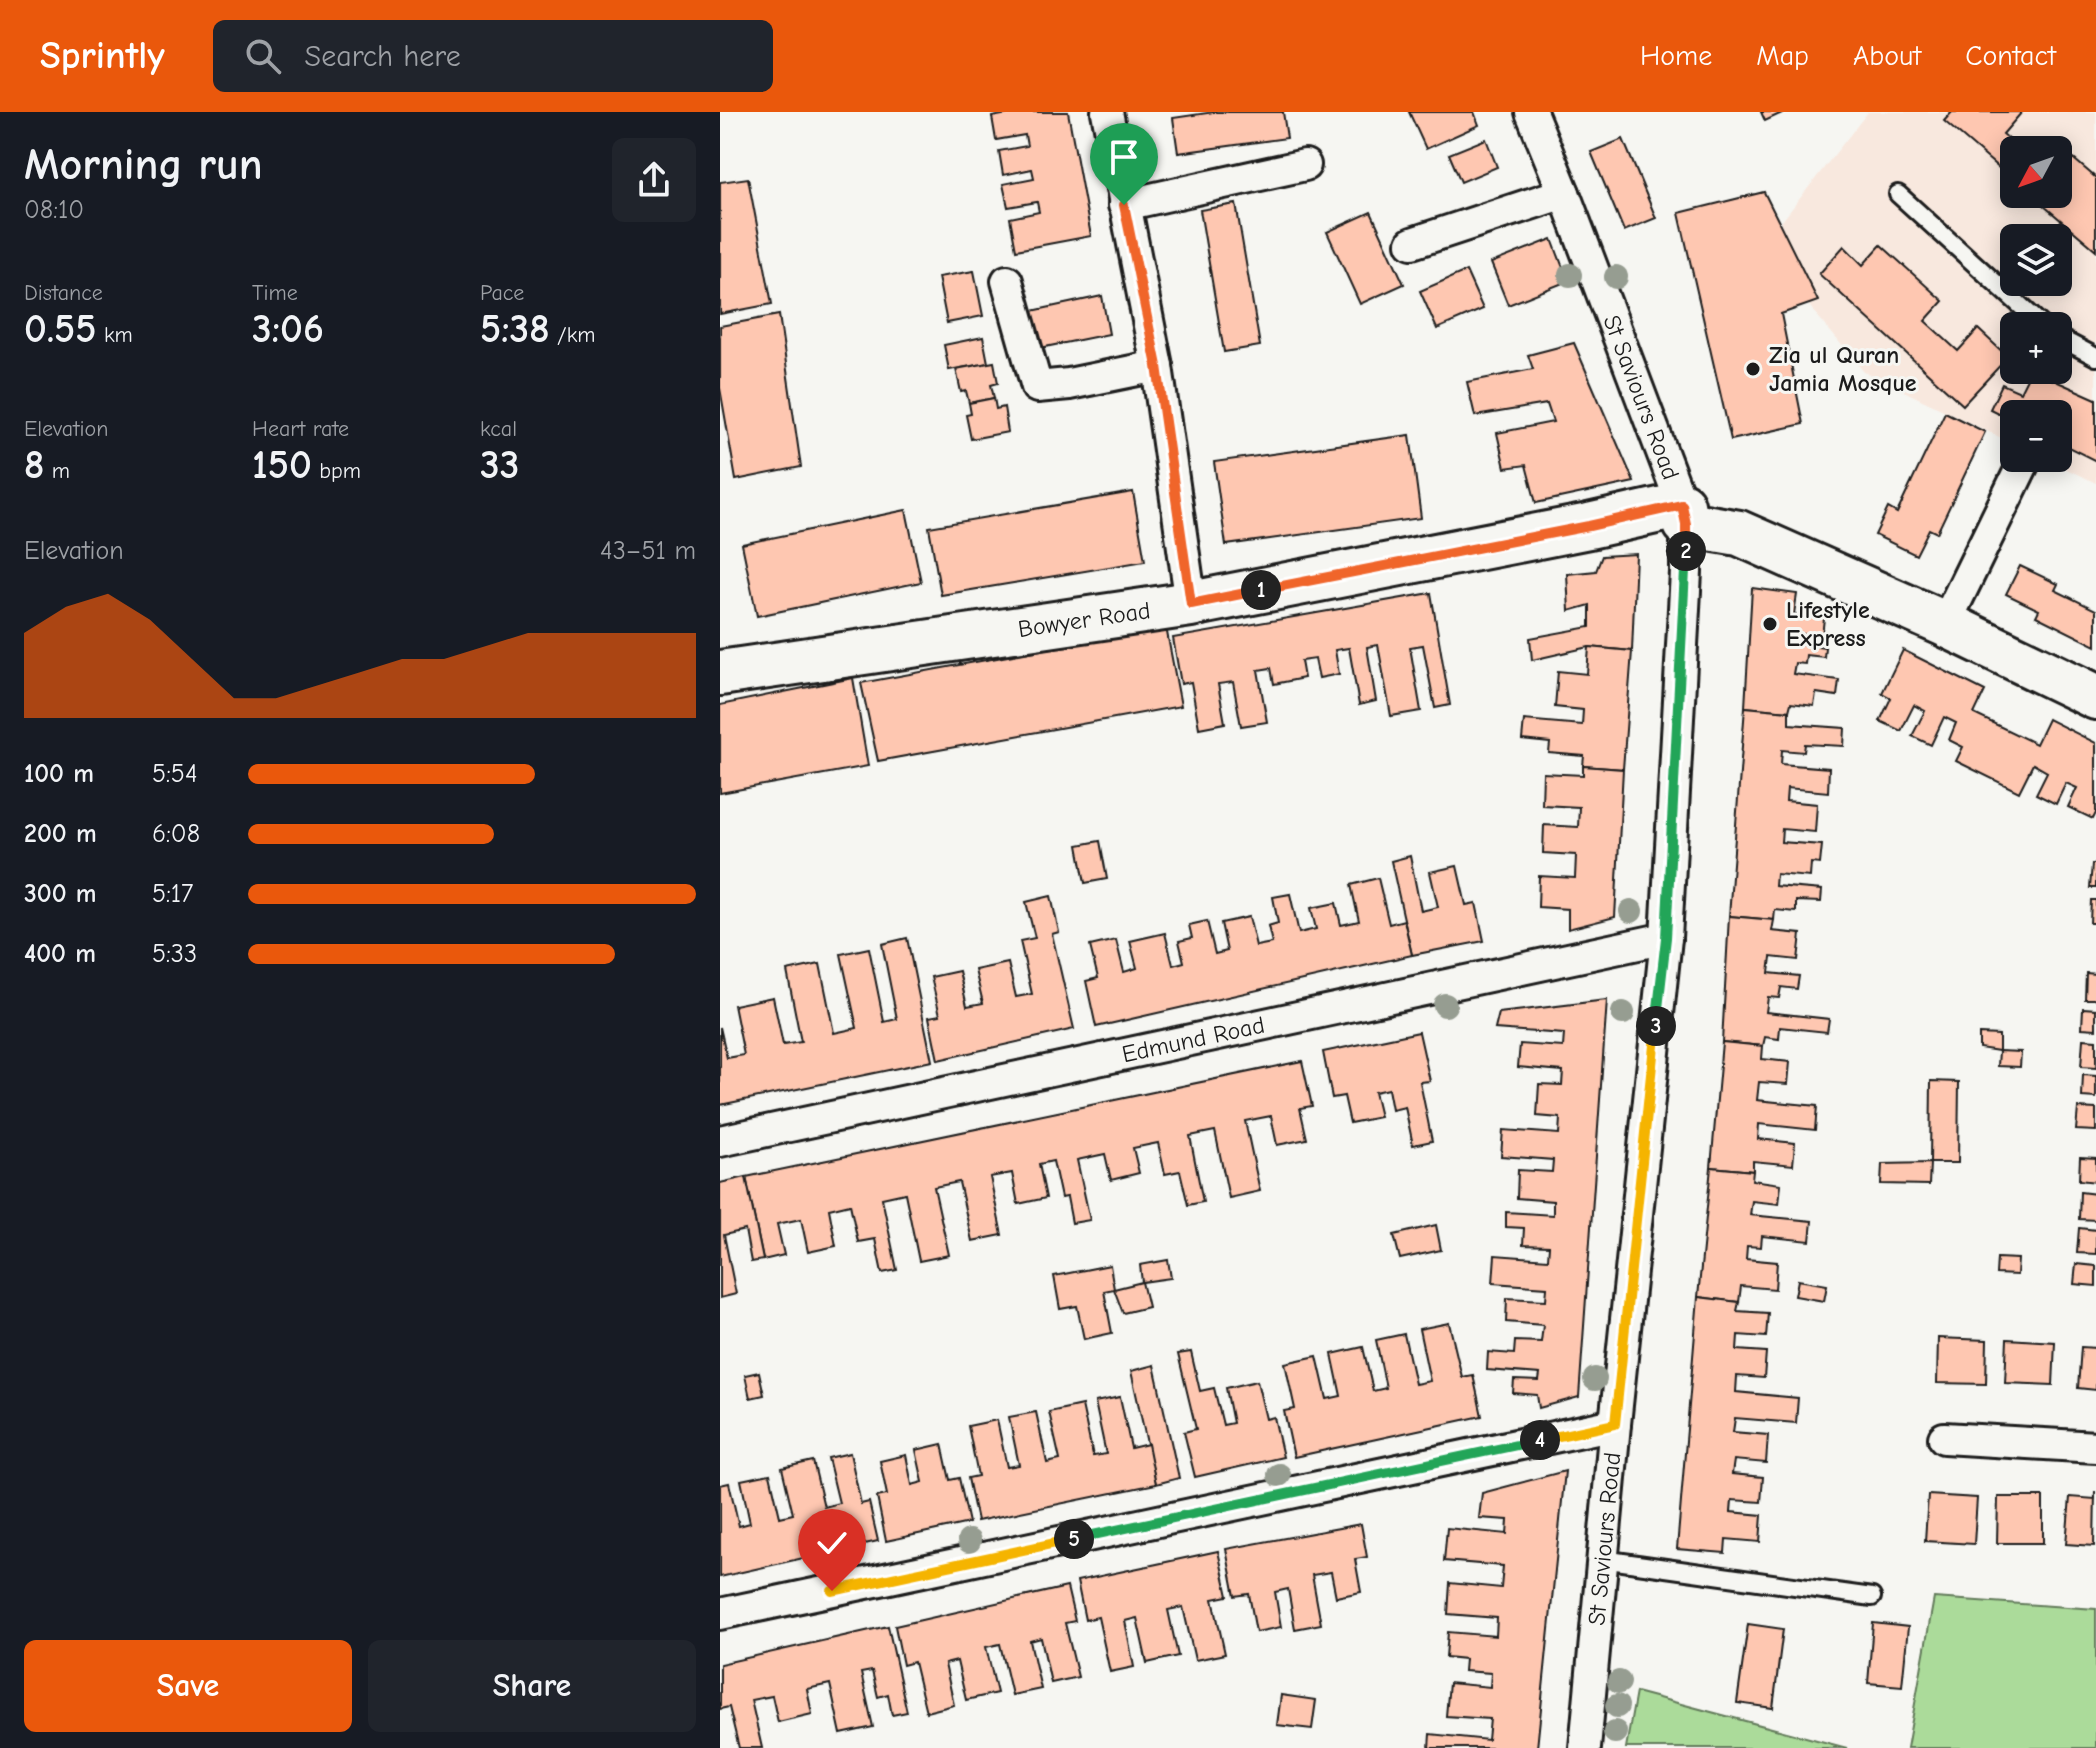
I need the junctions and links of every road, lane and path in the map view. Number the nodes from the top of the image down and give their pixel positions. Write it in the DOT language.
graph roads {
  1 [pos="1107,112"];
  2 [pos="1531,112"];
  3 [pos="1305,165"];
  4 [pos="1564,193"];
  5 [pos="1898,194"];
  6 [pos="1124,205"];
  7 [pos="1412,243"];
  8 [pos="1007,281"];
  9 [pos="2028,312"];
  10 [pos="2072,344"];
  11 [pos="2096,357"];
  12 [pos="1157,366"];
  13 [pos="2019,472"];
  14 [pos="1684,514"];
  15 [pos="1191,604"];
  16 [pos="1945,624"];
  17 [pos="720,673"];
  18 [pos="2096,697"];
  19 [pos="1666,938"];
  20 [pos="720,1141"];
  21 [pos="1615,1424"];
  22 [pos="1944,1438"];
  23 [pos="2096,1447"];
  24 [pos="1602,1559"];
  25 [pos="1872,1597"];
  26 [pos="720,1614"];
  27 [pos="1585,1748"];
  1 -- 6 [label="street"];
  2 -- 4 [label="street, St Saviours Road"];
  3 -- 6 [label="street"];
  4 -- 7 [label="street"];
  4 -- 14 [label="street, St Saviours Road"];
  5 -- 9 [label="lane"];
  6 -- 12 [label="street"];
  8 -- 12 [label="street"];
  10 -- 11 [label="lane"];
  12 -- 15 [label="street"];
  13 -- 16 [label="street"];
  14 -- 15 [label="main road, Bowyer Road"];
  14 -- 16 [label="main road"];
  14 -- 19 [label="street, St Saviours Road"];
  15 -- 17 [label="main road, Bowyer Road"];
  16 -- 18 [label="main road"];
  19 -- 20 [label="street, Edmund Road"];
  19 -- 21 [label="street, St Saviours Road"];
  21 -- 24 [label="street, St Saviours Road"];
  21 -- 26 [label="street"];
  22 -- 23 [label="street"];
  24 -- 25 [label="lane"];
  24 -- 27 [label="street, St Saviours Road"];
}
